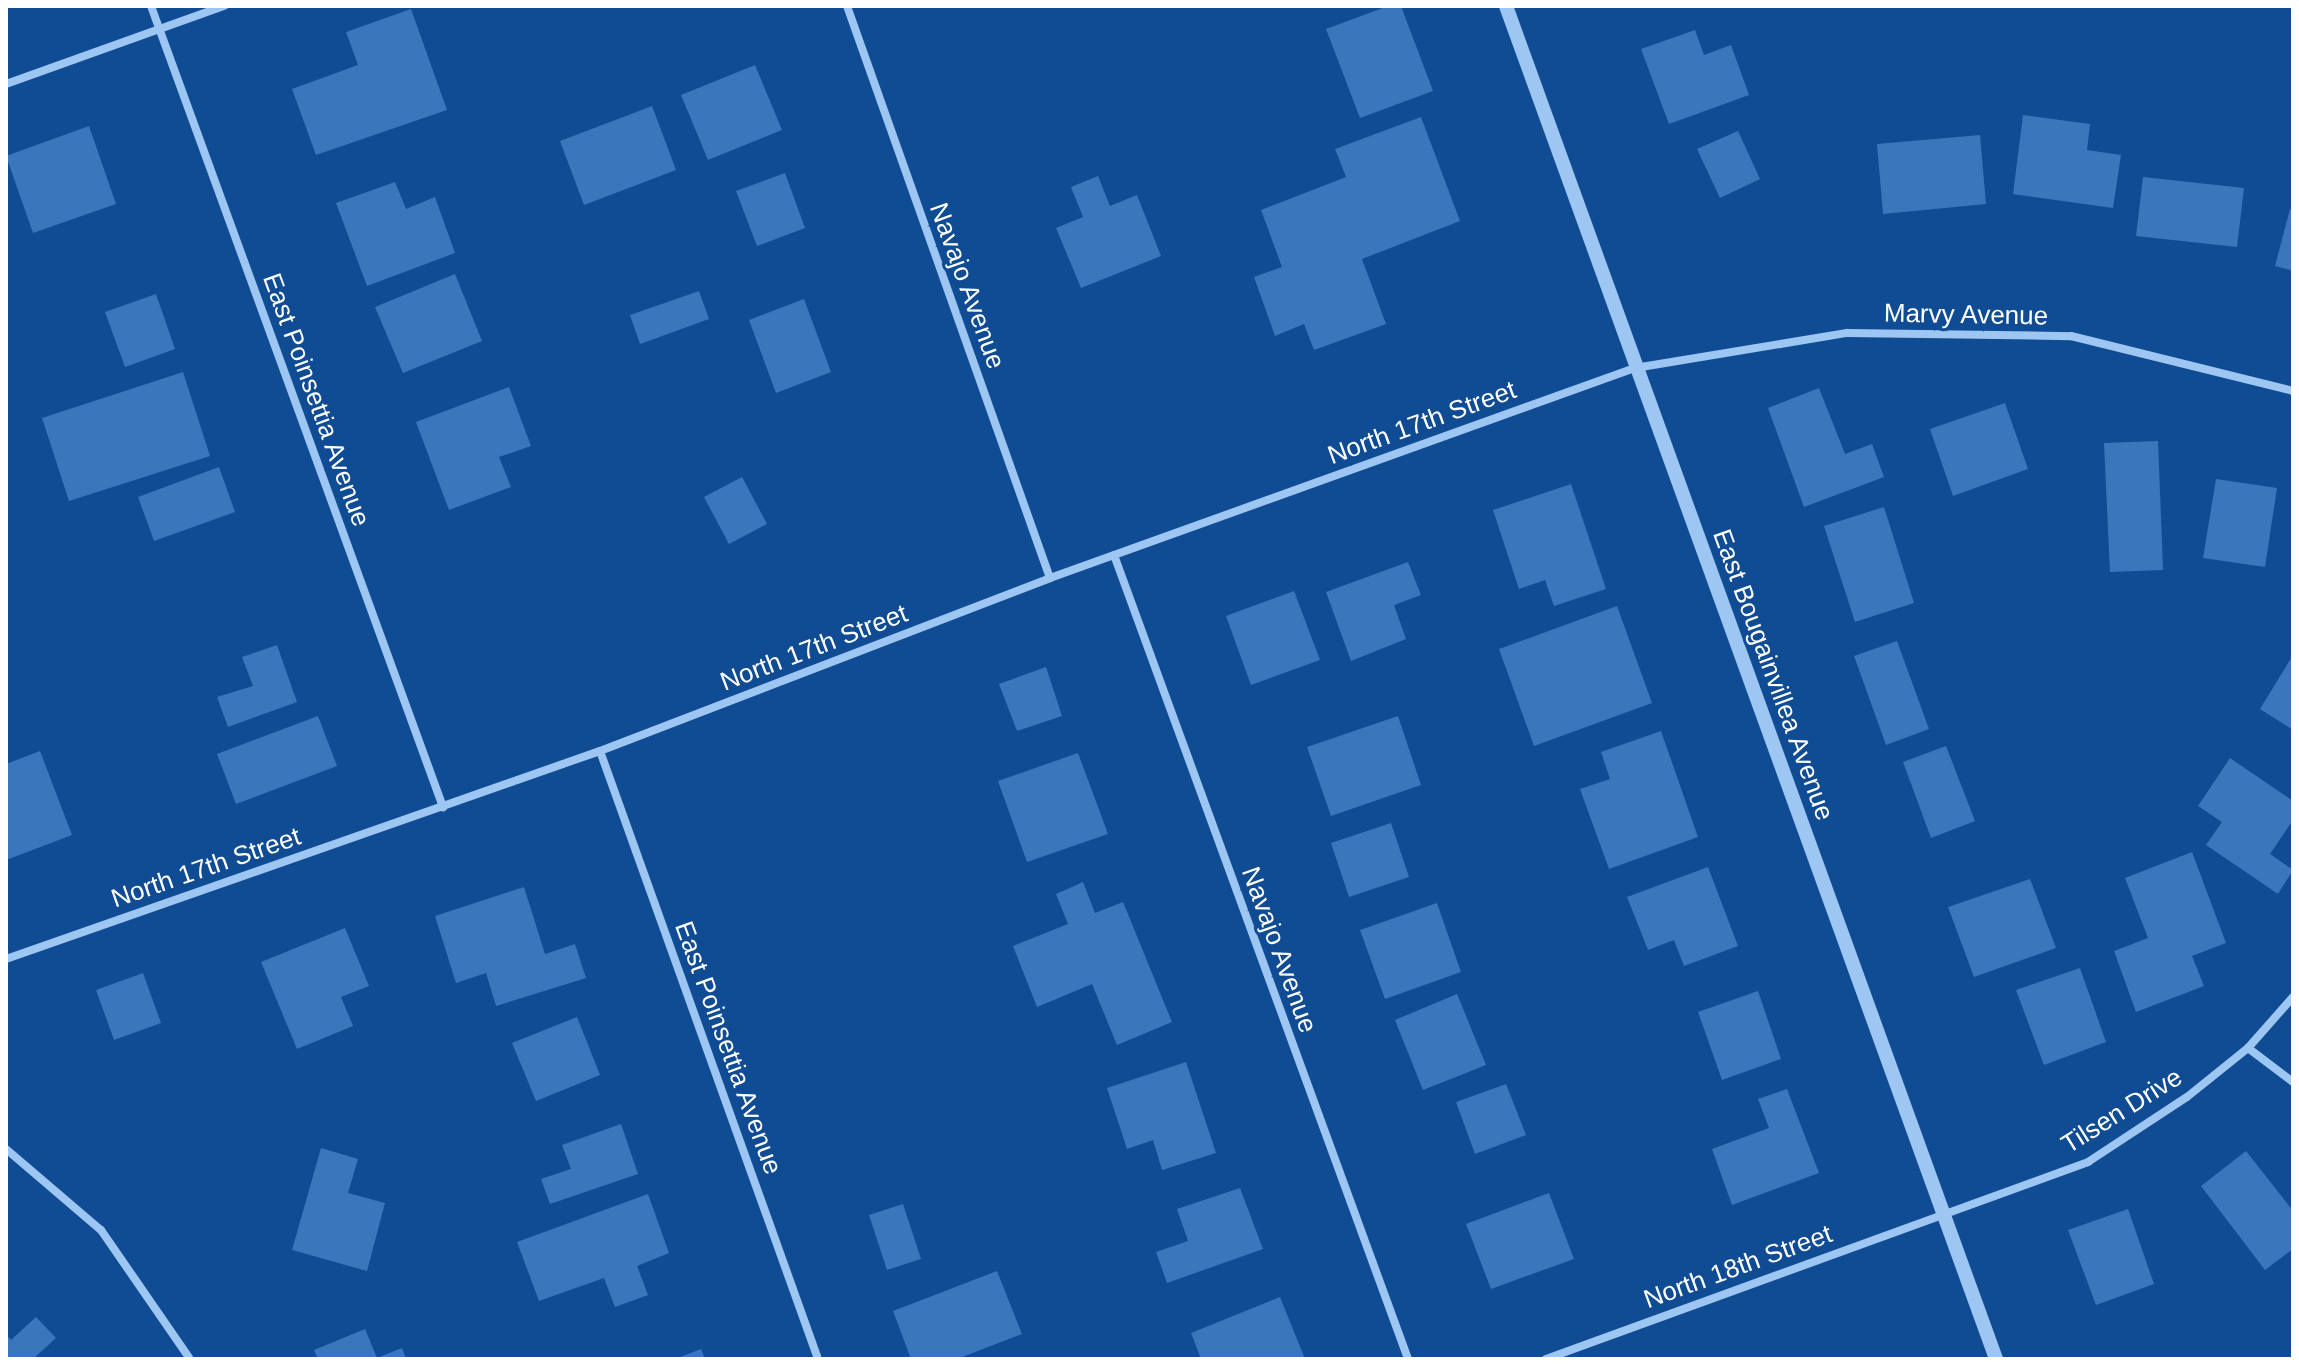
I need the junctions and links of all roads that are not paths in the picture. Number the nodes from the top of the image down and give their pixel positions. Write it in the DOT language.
graph roads {
  1 [pos="151,6"];
  2 [pos="224,6"];
  3 [pos="847,6"];
  4 [pos="1506,6"];
  5 [pos="160,31"];
  6 [pos="6,84"];
  7 [pos="1635,368"];
  8 [pos="2293,391"];
  9 [pos="1114,555"];
  10 [pos="1050,578"];
  11 [pos="600,751"];
  12 [pos="443,807"];
  13 [pos="6,959"];
  14 [pos="2293,997"];
  15 [pos="2248,1048"];
  16 [pos="2293,1082"];
  17 [pos="6,1149"];
  18 [pos="1944,1212"];
  19 [pos="190,1359"];
  20 [pos="818,1359"];
  21 [pos="1408,1359"];
  22 [pos="1546,1359"];
  23 [pos="1996,1359"];
  1 -- 5 [label="street, East Poinsettia Avenue"];
  2 -- 5 [label="street"];
  3 -- 10 [label="street, Navajo Avenue"];
  4 -- 7 [label="street, East Bougainvillea Avenue"];
  5 -- 6 [label="street"];
  5 -- 12 [label="street, East Poinsettia Avenue"];
  7 -- 8 [label="street, Marvy Avenue"];
  7 -- 9 [label="street, North 17th Street"];
  7 -- 18 [label="street, East Bougainvillea Avenue"];
  9 -- 10 [label="street, North 17th Street"];
  9 -- 21 [label="street, Navajo Avenue"];
  10 -- 11 [label="street, North 17th Street"];
  11 -- 12 [label="street, North 17th Street"];
  11 -- 20 [label="street, East Poinsettia Avenue"];
  12 -- 13 [label="street, North 17th Street"];
  14 -- 15 [label="street, Tilsen Drive"];
  15 -- 16 [label="street"];
  15 -- 18 [label="street, Tilsen Drive"];
  17 -- 19 [label="street"];
  18 -- 22 [label="street, North 18th Street"];
  18 -- 23 [label="street, East Bougainvillea Avenue"];
}
